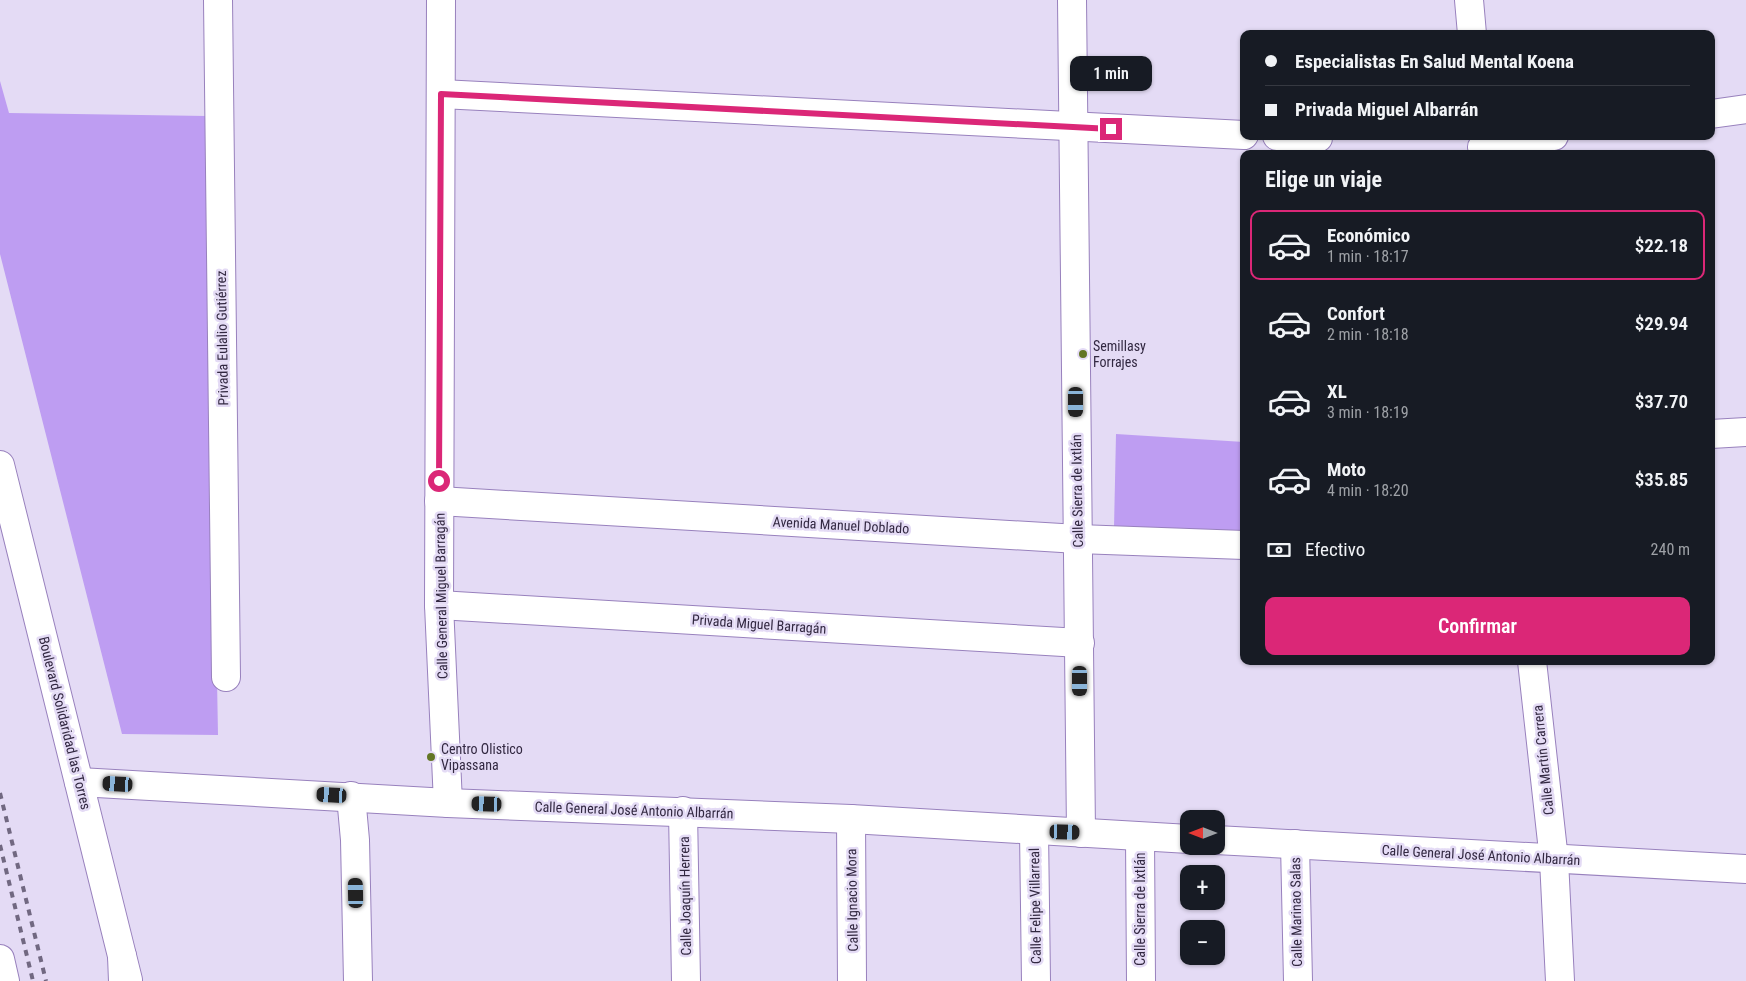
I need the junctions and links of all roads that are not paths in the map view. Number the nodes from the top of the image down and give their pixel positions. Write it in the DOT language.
graph roads {
  1 [pos="218,0"];
  2 [pos="442,0"];
  3 [pos="1072,0"];
  4 [pos="1469,0"];
  5 [pos="1472,30"];
  6 [pos="441,94"];
  7 [pos="1746,109"];
  8 [pos="1715,113"];
  9 [pos="1073,127"];
  10 [pos="1240,135"];
  11 [pos="1525,140"];
  12 [pos="1482,146"];
  13 [pos="1746,432"];
  14 [pos="1715,434"];
  15 [pos="0,465"];
  16 [pos="439,501"];
  17 [pos="1078,539"];
  18 [pos="1240,545"];
  19 [pos="439,605"];
  20 [pos="1080,643"];
  21 [pos="1532,665"];
  22 [pos="226,677"];
  23 [pos="80,782"];
  24 [pos="351,796"];
  25 [pos="448,802"];
  26 [pos="683,811"];
  27 [pos="851,819"];
  28 [pos="1034,831"];
  29 [pos="1081,832"];
  30 [pos="1140,837"];
  31 [pos="1180,839"];
  32 [pos="1225,840"];
  33 [pos="1295,844"];
  34 [pos="1554,860"];
  35 [pos="1746,869"];
  36 [pos="0,959"];
  37 [pos="125,973"];
  38 [pos="5,981"];
  39 [pos="358,981"];
  40 [pos="686,981"];
  41 [pos="852,981"];
  42 [pos="1036,981"];
  43 [pos="1141,981"];
  44 [pos="1298,981"];
  45 [pos="1560,981"];
  1 -- 22 [label="main road, Privada Eulalio Gutiérrez"];
  2 -- 6 [label="main road, Calle General Miguel Barragán"];
  3 -- 9 [label="main road, Calle Sierra de Ixtlán"];
  4 -- 5 [label="main road"];
  6 -- 9 [label="main road"];
  6 -- 16 [label="main road, Calle General Miguel Barragán"];
  7 -- 8 [label="main road"];
  9 -- 10 [label="main road"];
  9 -- 17 [label="main road, Calle Sierra de Ixtlán"];
  11 -- 12 [label="main road"];
  13 -- 14 [label="main road"];
  15 -- 23 [label="main road, Boulevard Solidaridad las Torres"];
  16 -- 17 [label="main road, Avenida Manuel Doblado"];
  16 -- 19 [label="main road, Calle General Miguel Barragán"];
  17 -- 18 [label="main road, Avenida Manuel Doblado"];
  17 -- 20 [label="main road, Calle Sierra de Ixtlán"];
  19 -- 20 [label="main road, Privada Miguel Barragán"];
  19 -- 25 [label="main road, Calle General Miguel Barragán"];
  20 -- 29 [label="main road, Calle Sierra de Ixtlán"];
  21 -- 34 [label="main road, Calle Martín Carrera"];
  23 -- 24 [label="main road, Calle General José Antonio Albarrán"];
  23 -- 37 [label="main road, Boulevard Solidaridad las Torres"];
  24 -- 25 [label="main road, Calle General José Antonio Albarrán"];
  24 -- 39 [label="main road"];
  25 -- 26 [label="main road, Calle General José Antonio Albarrán"];
  26 -- 27 [label="main road, Calle General José Antonio Albarrán"];
  26 -- 40 [label="main road, Calle Joaquín Herrera"];
  27 -- 28 [label="main road, Calle General José Antonio Albarrán"];
  27 -- 41 [label="main road, Calle Ignacio Mora"];
  28 -- 29 [label="main road, Calle General José Antonio Albarrán"];
  28 -- 42 [label="main road, Calle Felipe Villarreal"];
  29 -- 30 [label="main road, Calle General José Antonio Albarrán"];
  30 -- 31 [label="main road, Calle General José Antonio Albarrán"];
  30 -- 43 [label="main road, Calle Sierra de Ixtlán"];
  32 -- 33 [label="main road, Calle General José Antonio Albarrán"];
  33 -- 34 [label="main road, Calle General José Antonio Albarrán"];
  33 -- 44 [label="main road, Calle Marinao Salas"];
  34 -- 35 [label="main road, Calle General José Antonio Albarrán"];
  34 -- 45 [label="main road, Calle Martín Carrera"];
  36 -- 38 [label="main road"];
}
